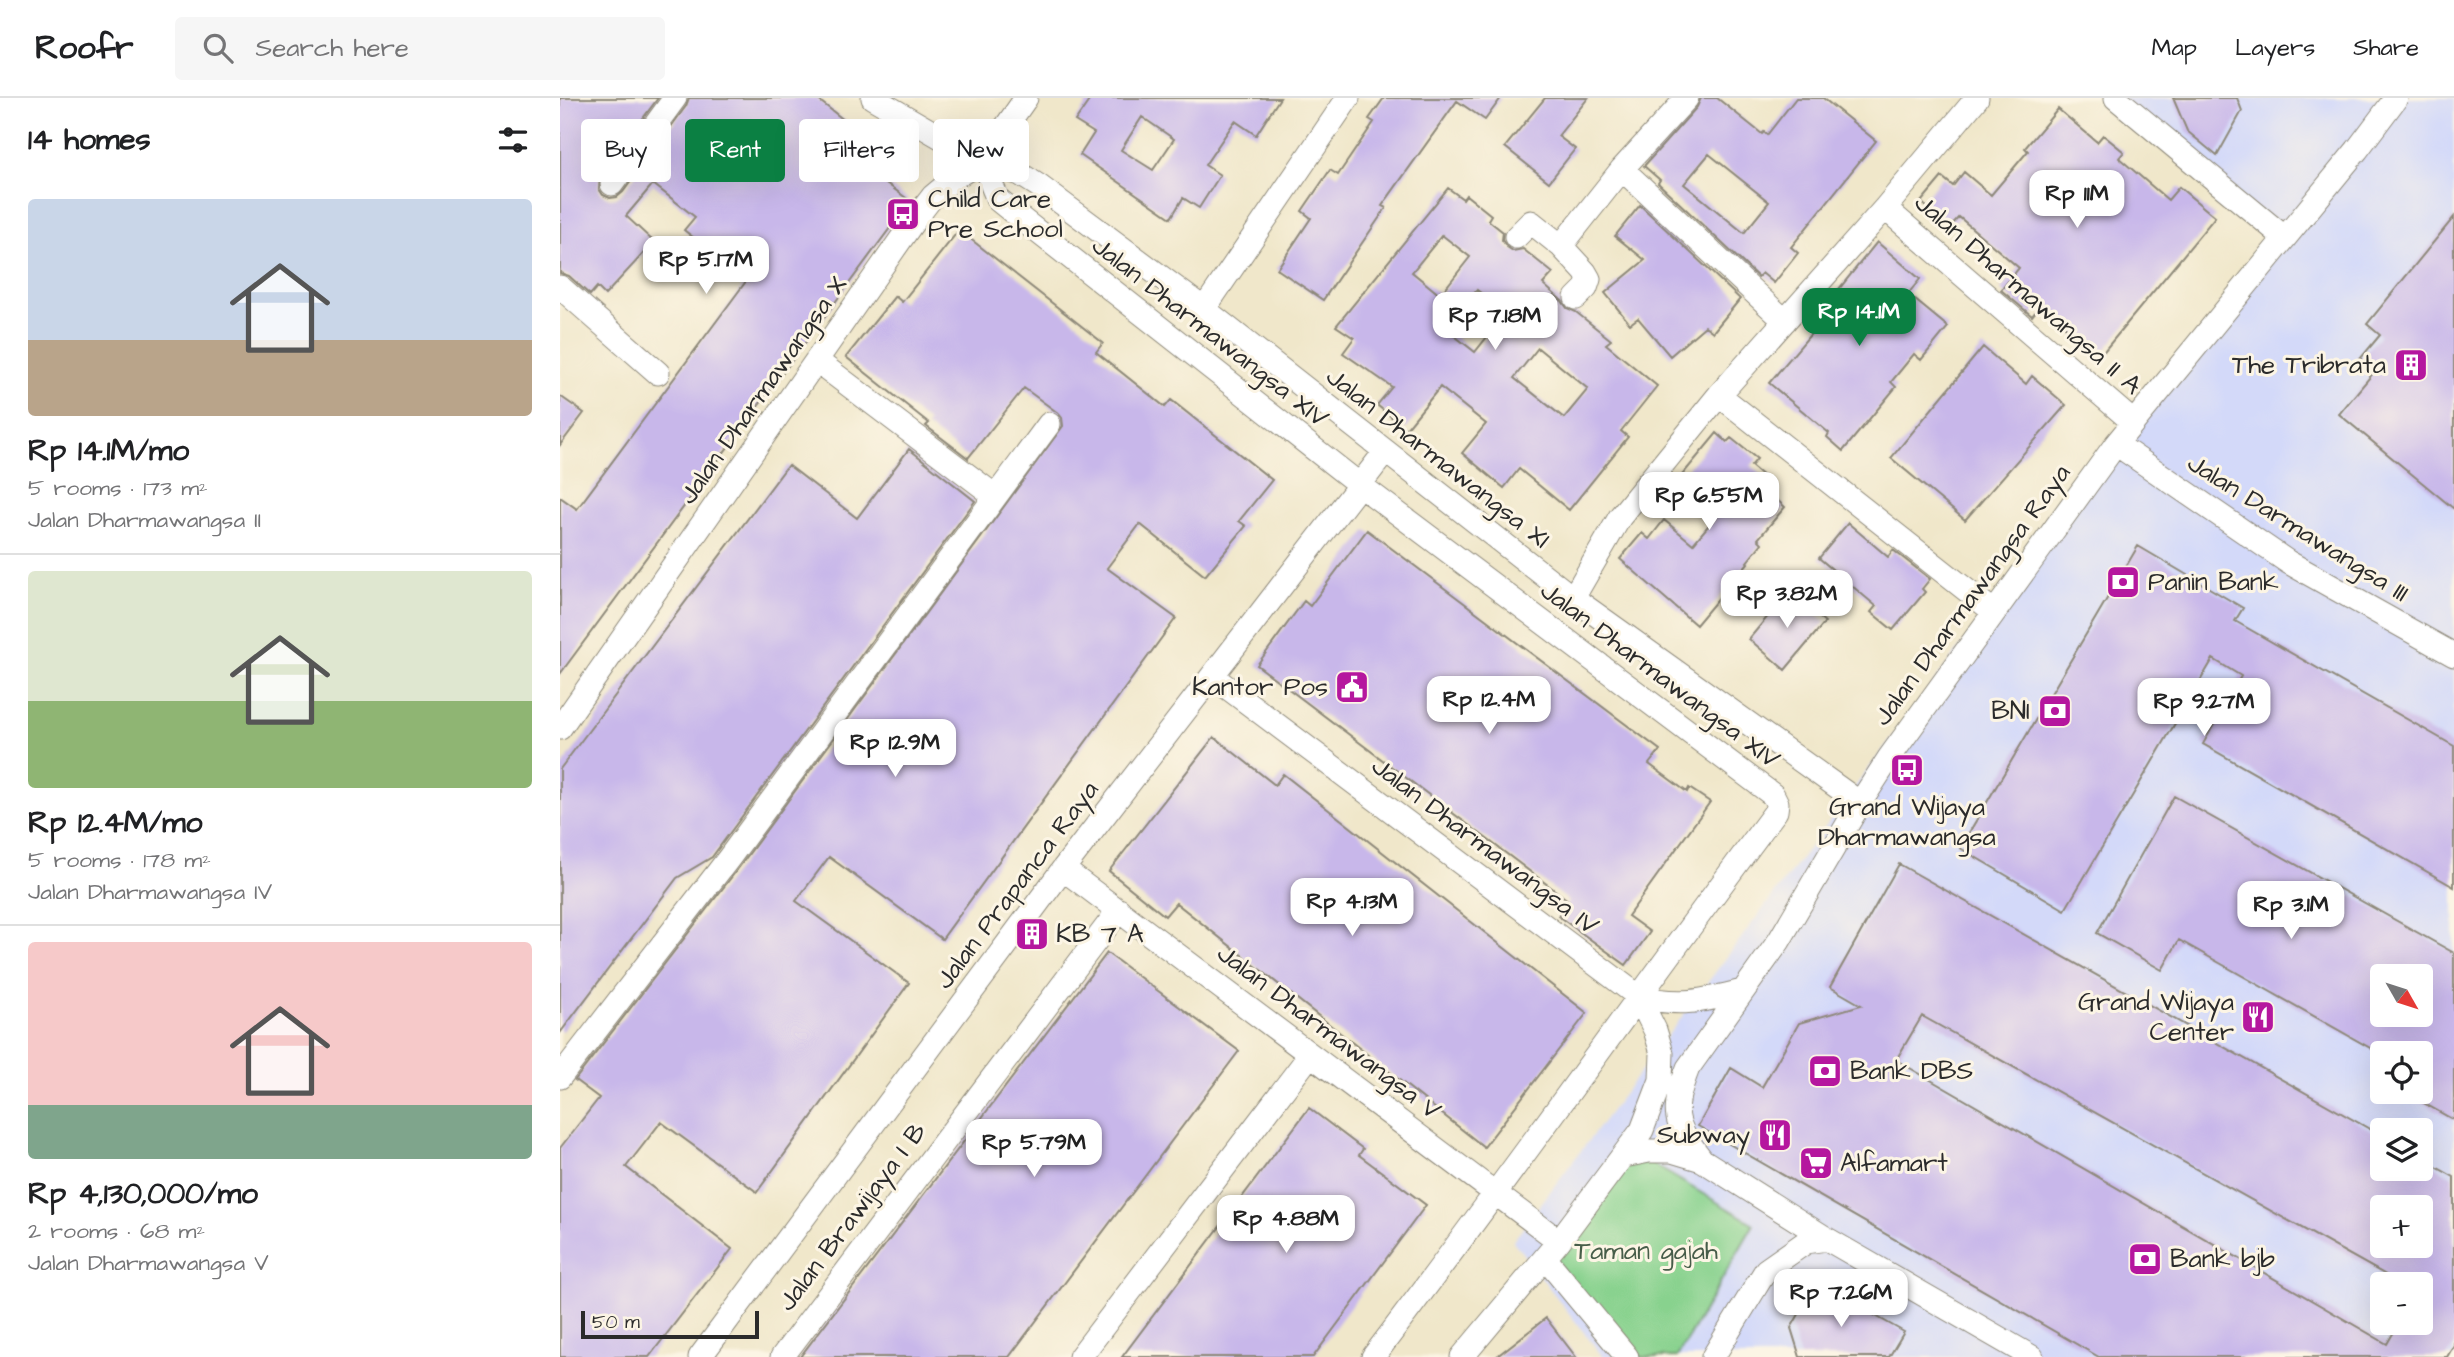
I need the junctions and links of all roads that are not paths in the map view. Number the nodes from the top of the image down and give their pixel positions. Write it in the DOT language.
graph roads {
  1 [pos="675,98"];
  2 [pos="873,98"];
  3 [pos="1026,98"];
  4 [pos="1348,98"];
  5 [pos="1687,98"];
  6 [pos="1977,98"];
  7 [pos="2116,98"];
  8 [pos="2396,98"];
  9 [pos="1011,119"];
  10 [pos="933,133"];
  11 [pos="1622,169"];
  12 [pos="1029,180"];
  13 [pos="950,182"];
  14 [pos="990,182"];
  15 [pos="612,184"];
  16 [pos="1885,208"];
  17 [pos="1516,237"];
  18 [pos="2285,238"];
  19 [pos="1561,246"];
  20 [pos="560,287"];
  21 [pos="1576,298"];
  22 [pos="1204,309"];
  23 [pos="1785,321"];
  24 [pos="817,361"];
  25 [pos="657,373"];
  26 [pos="1719,394"];
  27 [pos="2133,422"];
  28 [pos="1049,424"];
  29 [pos="2116,444"];
  30 [pos="1385,452"];
  31 [pos="1360,485"];
  32 [pos="995,496"];
  33 [pos="1573,598"];
  34 [pos="1993,611"];
  35 [pos="2454,655"];
  36 [pos="1212,676"];
  37 [pos="560,728"];
  38 [pos="1860,803"];
  39 [pos="1063,869"];
  40 [pos="1119,909"];
  41 [pos="1743,991"];
  42 [pos="1634,994"];
  43 [pos="1310,1055"];
  44 [pos="560,1077"];
  45 [pos="1624,1156"];
  46 [pos="1702,1160"];
  47 [pos="1497,1193"];
  48 [pos="1827,1239"];
  49 [pos="1552,1250"];
  50 [pos="700,1357"];
  51 [pos="782,1357"];
  52 [pos="1080,1357"];
  53 [pos="1373,1357"];
  54 [pos="1462,1357"];
  55 [pos="1627,1357"];
  56 [pos="1713,1357"];
  57 [pos="2032,1357"];
  1 -- 15 [label="street"];
  2 -- 10 [label="street, Jalan Dharmawangsa XI"];
  3 -- 9 [label="street, Jalan Dharmawangsa X"];
  4 -- 22 [label="street"];
  5 -- 11 [label="street"];
  6 -- 16 [label="street"];
  7 -- 18 [label="street"];
  8 -- 18 [label="street, Jalan Dharmawangsa Raya"];
  11 -- 19 [label="street"];
  11 -- 23 [label="street"];
  12 -- 22 [label="street, Jalan Dharmawangsa XI"];
  13 -- 24 [label="street, Jalan Dharmawangsa X"];
  14 -- 31 [label="street, Jalan Dharmawangsa XIV"];
  16 -- 23 [label="street"];
  16 -- 27 [label="street, Jalan Dharmawangsa II A"];
  17 -- 19 [label="street"];
  18 -- 27 [label="street, Jalan Dharmawangsa Raya"];
  19 -- 21 [label="street"];
  20 -- 25 [label="street"];
  22 -- 30 [label="street, Jalan Dharmawangsa XI"];
  23 -- 26 [label="street"];
  24 -- 32 [label="street"];
  24 -- 37 [label="street, Jalan Dharmawangsa X"];
  26 -- 33 [label="street"];
  26 -- 34 [label="street"];
  27 -- 29 [label="street, Jalan Dharmawangsa Raya"];
  28 -- 32 [label="street"];
  29 -- 34 [label="street, Jalan Dharmawangsa Raya"];
  29 -- 35 [label="street, Jalan Darmawangsa III"];
  30 -- 31 [label="street, Jalan Prapanca Raya"];
  30 -- 33 [label="street, Jalan Dharmawangsa XI"];
  31 -- 36 [label="street, Jalan Prapanca Raya"];
  31 -- 42 [label="street, Jalan Dharmawangsa XIV"];
  32 -- 44 [label="street"];
  33 -- 38 [label="street, Jalan Dharmawangsa XI"];
  34 -- 38 [label="street, Jalan Dharmawangsa Raya"];
  36 -- 39 [label="street, Jalan Prapanca Raya"];
  36 -- 42 [label="street, Jalan Dharmawangsa IV"];
  38 -- 41 [label="street, Jalan Dharmawangsa Raya"];
  39 -- 40 [label="street, Jalan Dharmawangsa V"];
  39 -- 50 [label="street, Jalan Prapanca Raya"];
  40 -- 43 [label="street, Jalan Dharmawangsa V"];
  40 -- 51 [label="street, Jalan Brawijaya I B"];
  41 -- 42 [label="street"];
  41 -- 46 [label="street, Jalan Dharmawangsa Raya"];
  42 -- 45 [label="street"];
  42 -- 47 [label="street, Jalan Dharmawangsa XIV"];
  43 -- 47 [label="street, Jalan Dharmawangsa V"];
  43 -- 52 [label="street"];
  45 -- 46 [label="street"];
  45 -- 49 [label="street"];
  46 -- 48 [label="street"];
  47 -- 49 [label="street, Jalan Dharmawangsa V"];
  47 -- 53 [label="street, Jalan Dharmawangsa XIV"];
  48 -- 56 [label="street"];
  48 -- 57 [label="street"];
  49 -- 54 [label="street"];
  49 -- 55 [label="street, Jalan Dharmawangsa V"];
}
